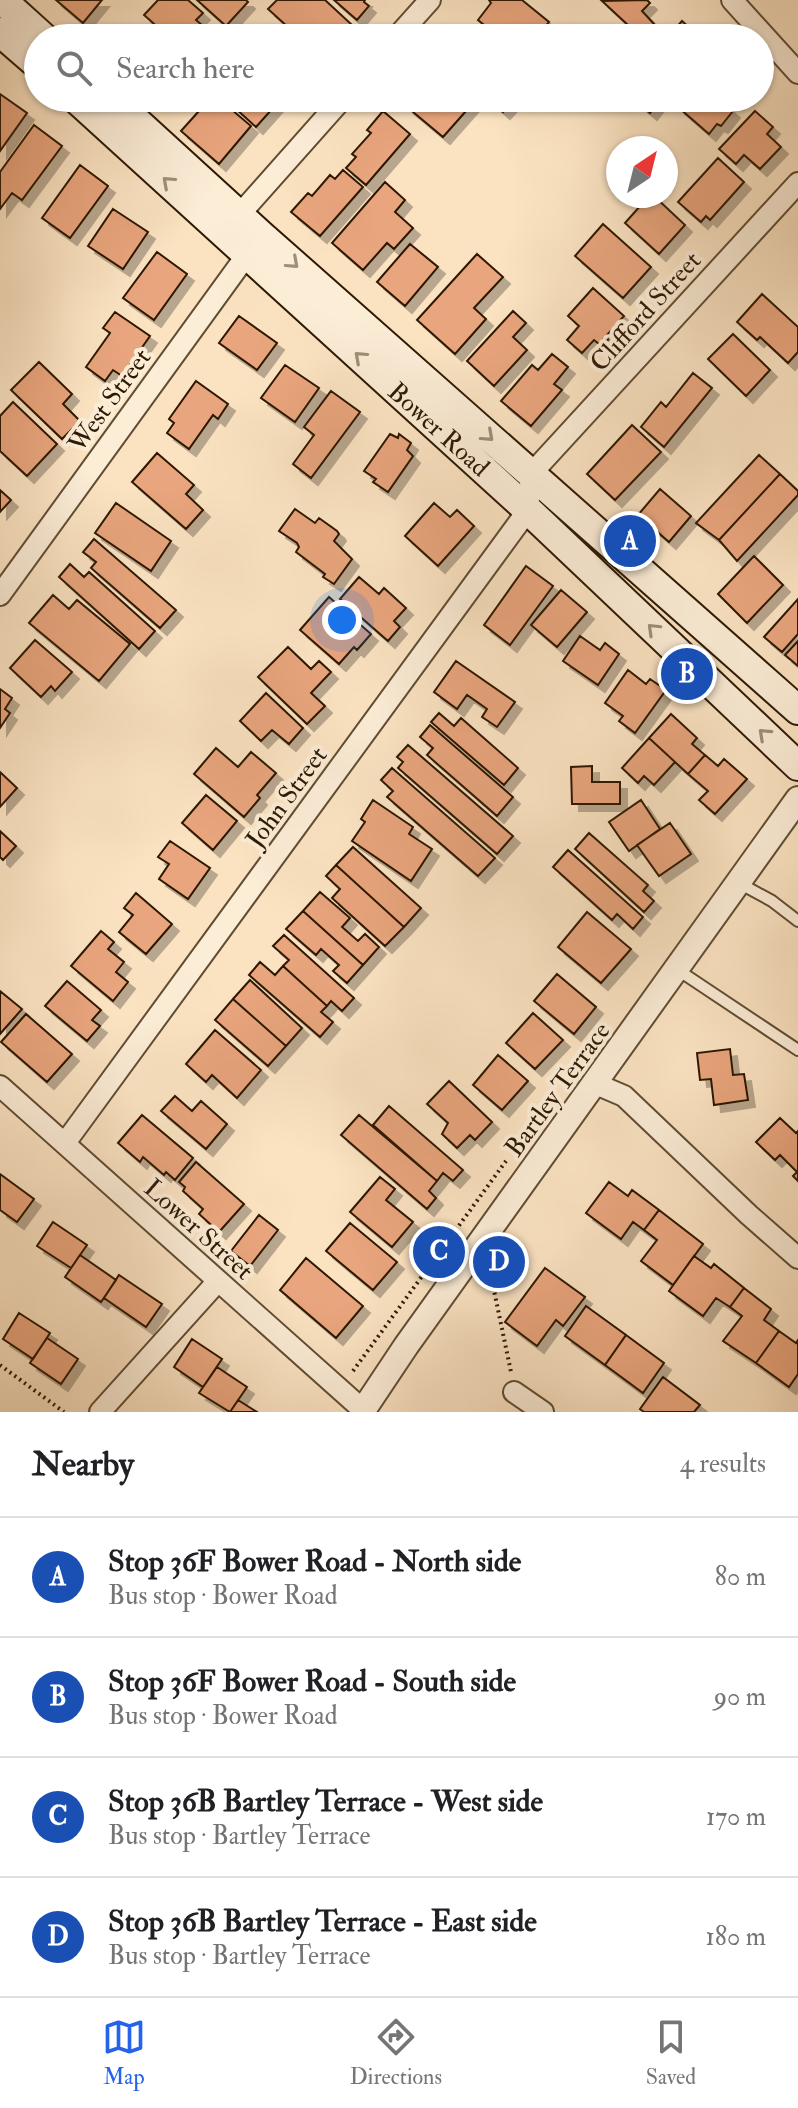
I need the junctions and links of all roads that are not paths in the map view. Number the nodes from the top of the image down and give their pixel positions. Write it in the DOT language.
graph roads {
  1 [pos="2,0"];
  2 [pos="430,0"];
  3 [pos="732,0"];
  4 [pos="29,24"];
  5 [pos="409,24"];
  6 [pos="754,24"];
  7 [pos="0,32"];
  8 [pos="774,46"];
  9 [pos="24,53"];
  10 [pos="798,73"];
  11 [pos="92,112"];
  12 [pos="124,112"];
  13 [pos="330,112"];
  14 [pos="798,183"];
  15 [pos="231,223"];
  16 [pos="254,244"];
  17 [pos="531,474"];
  18 [pos="528,510"];
  19 [pos="0,595"];
  20 [pos="798,710"];
  21 [pos="798,766"];
  22 [pos="798,799"];
  23 [pos="739,883"];
  24 [pos="798,921"];
  25 [pos="678,970"];
  26 [pos="798,1050"];
  27 [pos="596,1084"];
  28 [pos="0,1086"];
  29 [pos="65,1143"];
  30 [pos="798,1258"];
  31 [pos="218,1281"];
  32 [pos="514,1392"];
  33 [pos="363,1411"];
  34 [pos="100,1412"];
  35 [pos="543,1412"];
  1 -- 4 [label="main road"];
  2 -- 5 [label="street"];
  3 -- 6 [label="street"];
  7 -- 9 [label="main road"];
  8 -- 10 [label="street"];
  15 -- 11 [label="main road, Bower Road, one-way"];
  12 -- 15 [label="main road, Bower Road"];
  13 -- 15 [label="street"];
  14 -- 17 [label="street, Clifford Street"];
  15 -- 16 [label="main road, Bower Road"];
  16 -- 17 [label="main road, Bower Road, one-way"];
  18 -- 16 [label="main road, Bower Road, one-way"];
  16 -- 19 [label="street, West Street"];
  17 -- 18 [label="street"];
  17 -- 20 [label="main road, Bower Road"];
  21 -- 18 [label="main road, Bower Road, one-way"];
  18 -- 29 [label="street, John Street"];
  22 -- 23 [label="street, Bartley Terrace"];
  23 -- 24 [label="lane"];
  23 -- 25 [label="street, Bartley Terrace"];
  25 -- 26 [label="lane"];
  25 -- 27 [label="street, Bartley Terrace"];
  27 -- 30 [label="street"];
  27 -- 33 [label="street, Bartley Terrace"];
  28 -- 29 [label="street, Lower Street"];
  29 -- 31 [label="street, Lower Street"];
  31 -- 33 [label="street, Lower Street"];
  31 -- 34 [label="street"];
  32 -- 35 [label="street"];
}
